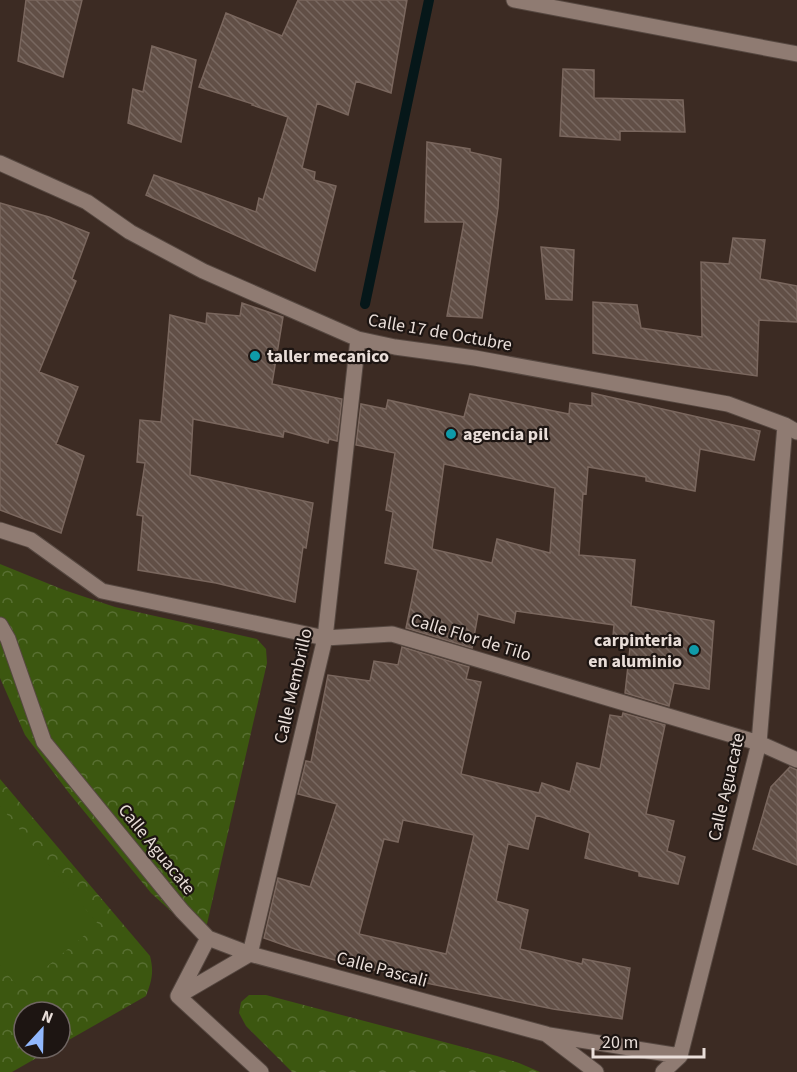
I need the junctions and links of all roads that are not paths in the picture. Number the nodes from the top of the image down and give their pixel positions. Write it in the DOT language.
graph roads {
  1 [pos="514,0"];
  2 [pos="797,54"];
  3 [pos="0,163"];
  4 [pos="358,339"];
  5 [pos="791,428"];
  6 [pos="0,530"];
  7 [pos="0,625"];
  8 [pos="325,638"];
  9 [pos="759,743"];
  10 [pos="797,760"];
  11 [pos="208,938"];
  12 [pos="250,954"];
  13 [pos="178,996"];
  14 [pos="546,1034"];
  15 [pos="680,1056"];
  16 [pos="261,1072"];
  17 [pos="596,1072"];
  18 [pos="663,1072"];
  1 -- 2 [label="street"];
  3 -- 4 [label="street, Calle 17 de Octubre"];
  4 -- 5 [label="street, Calle 17 de Octubre"];
  4 -- 8 [label="street, Calle Membrillo"];
  5 -- 9 [label="street, Calle Aguacate"];
  6 -- 8 [label="street, Calle Flor de Tilo"];
  7 -- 11 [label="street, Calle Aguacate"];
  8 -- 9 [label="street, Calle Flor de Tilo"];
  8 -- 12 [label="street, Calle Membrillo"];
  9 -- 10 [label="street, Calle Flor de Tilo"];
  9 -- 15 [label="street, Calle Aguacate"];
  11 -- 12 [label="street, Calle Pascali"];
  11 -- 13 [label="street"];
  12 -- 13 [label="street"];
  12 -- 14 [label="street, Calle Pascali"];
  13 -- 16 [label="street"];
  14 -- 15 [label="street, Calle Pascali"];
  14 -- 17 [label="street, Calle Pascali"];
  15 -- 18 [label="street"];
}
